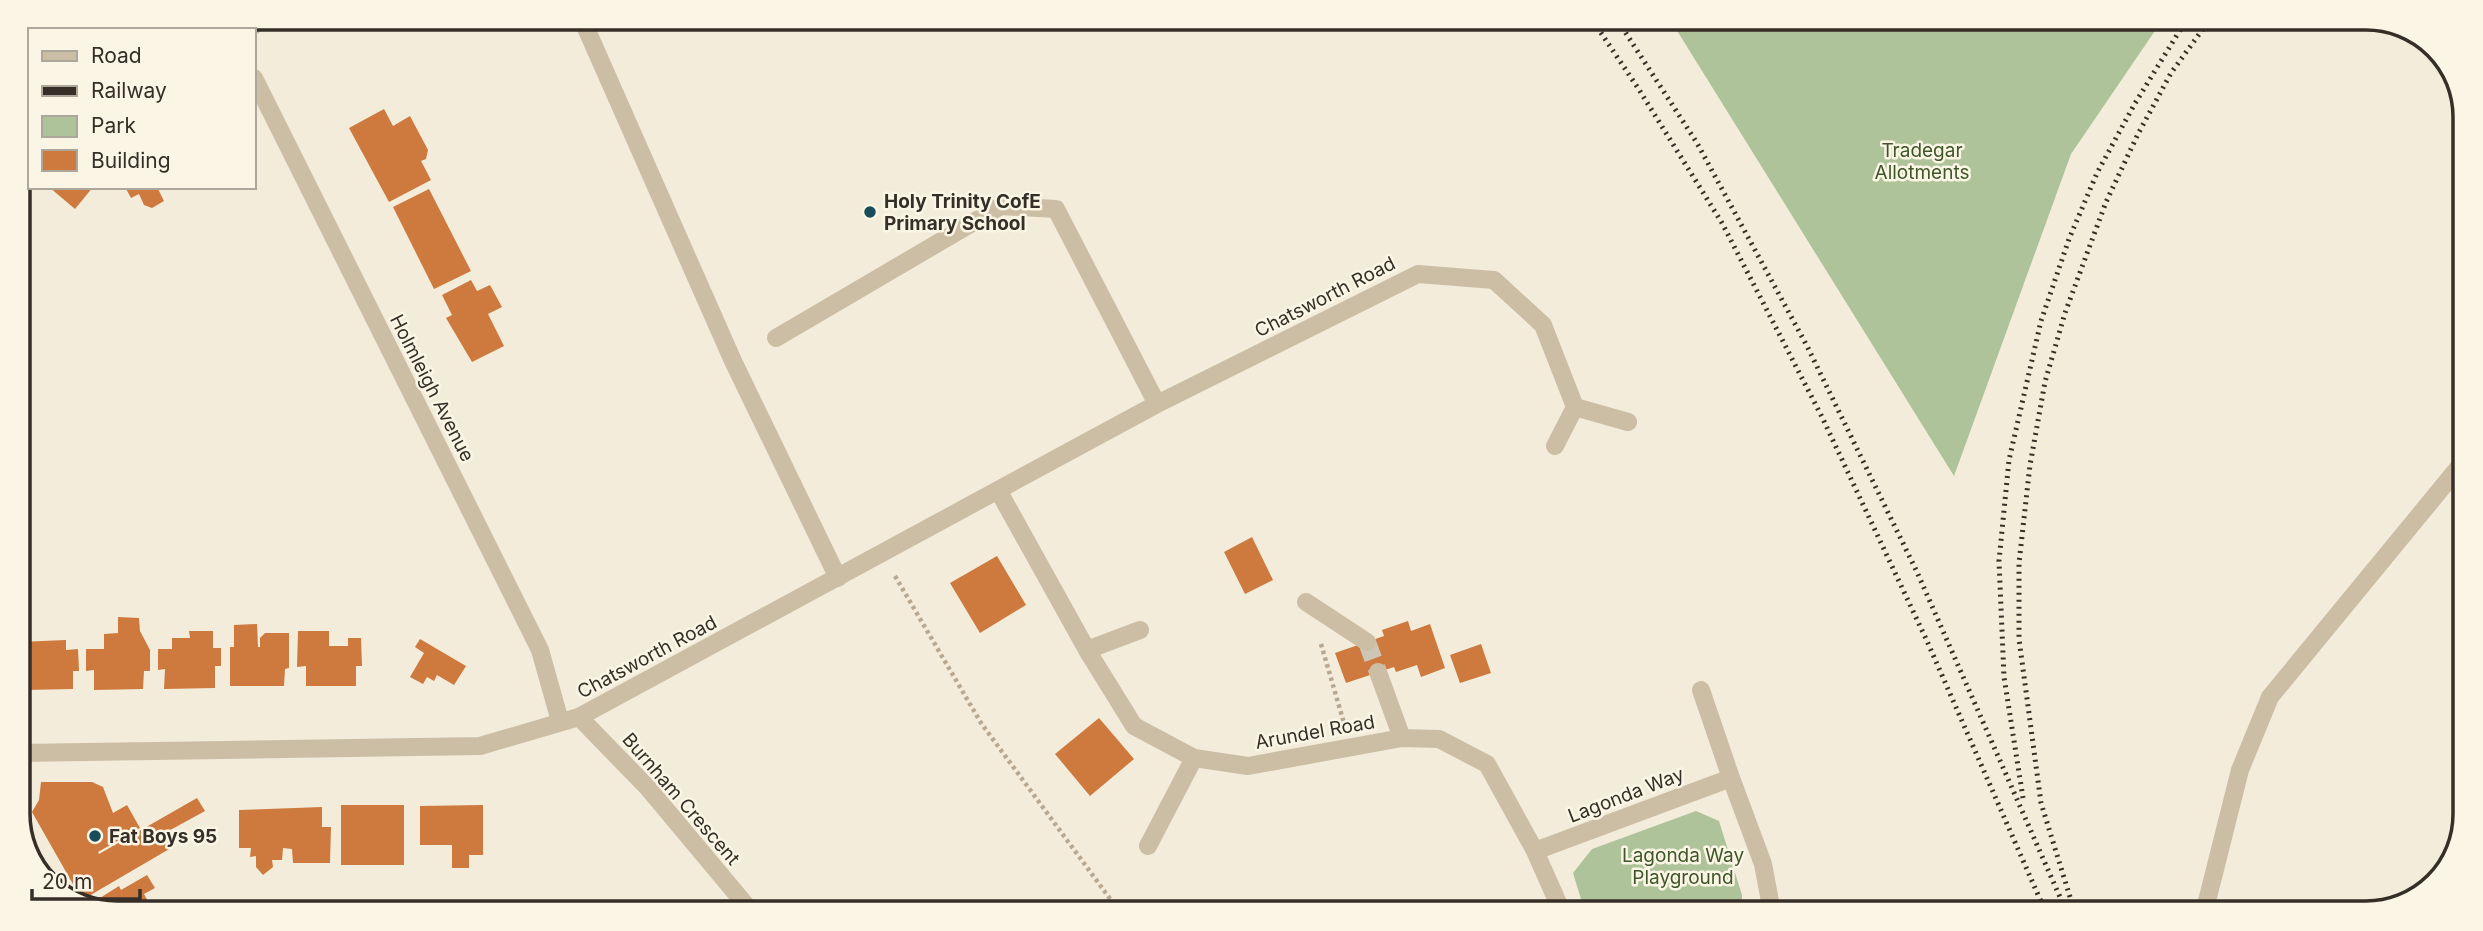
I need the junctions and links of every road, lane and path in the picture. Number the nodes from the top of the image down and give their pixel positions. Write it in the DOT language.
graph roads {
  1 [pos="587,30"];
  2 [pos="256,82"];
  3 [pos="776,338"];
  4 [pos="1157,404"];
  5 [pos="1575,407"];
  6 [pos="1628,422"];
  7 [pos="1555,446"];
  8 [pos="2453,474"];
  9 [pos="998,490"];
  10 [pos="882,554"];
  11 [pos="838,579"];
  12 [pos="1306,602"];
  13 [pos="1140,630"];
  14 [pos="1367,642"];
  15 [pos="1087,650"];
  16 [pos="1378,672"];
  17 [pos="1701,690"];
  18 [pos="579,717"];
  19 [pos="560,722"];
  20 [pos="1402,738"];
  21 [pos="1351,748"];
  22 [pos="30,753"];
  23 [pos="1194,758"];
  24 [pos="1731,778"];
  25 [pos="1148,846"];
  26 [pos="1535,851"];
  27 [pos="742,901"];
  28 [pos="1112,901"];
  29 [pos="1557,901"];
  30 [pos="1770,901"];
  31 [pos="2207,901"];
  1 -- 11 [label="street"];
  2 -- 19 [label="street, Holmleigh Avenue"];
  3 -- 4 [label="street"];
  4 -- 5 [label="street, Chatsworth Road"];
  4 -- 9 [label="street, Chatsworth Road"];
  5 -- 6 [label="street"];
  5 -- 7 [label="street"];
  8 -- 31 [label="street"];
  9 -- 10 [label="street, Chatsworth Road"];
  9 -- 15 [label="street, Arundel Road"];
  10 -- 11 [label="street, Chatsworth Road"];
  10 -- 28 [label="path"];
  11 -- 18 [label="street, Chatsworth Road"];
  12 -- 14 [label="street"];
  12 -- 21 [label="path"];
  13 -- 15 [label="street"];
  15 -- 23 [label="street, Arundel Road"];
  16 -- 20 [label="street"];
  17 -- 24 [label="street"];
  18 -- 19 [label="street, Chatsworth Road"];
  18 -- 27 [label="street, Burnham Crescent"];
  19 -- 22 [label="street, Chatsworth Road"];
  20 -- 21 [label="street, Arundel Road"];
  20 -- 26 [label="street, Arundel Road"];
  21 -- 23 [label="street, Arundel Road"];
  23 -- 25 [label="street"];
  24 -- 26 [label="street, Lagonda Way"];
  24 -- 30 [label="street"];
  26 -- 29 [label="street, Arundel Road"];
}
